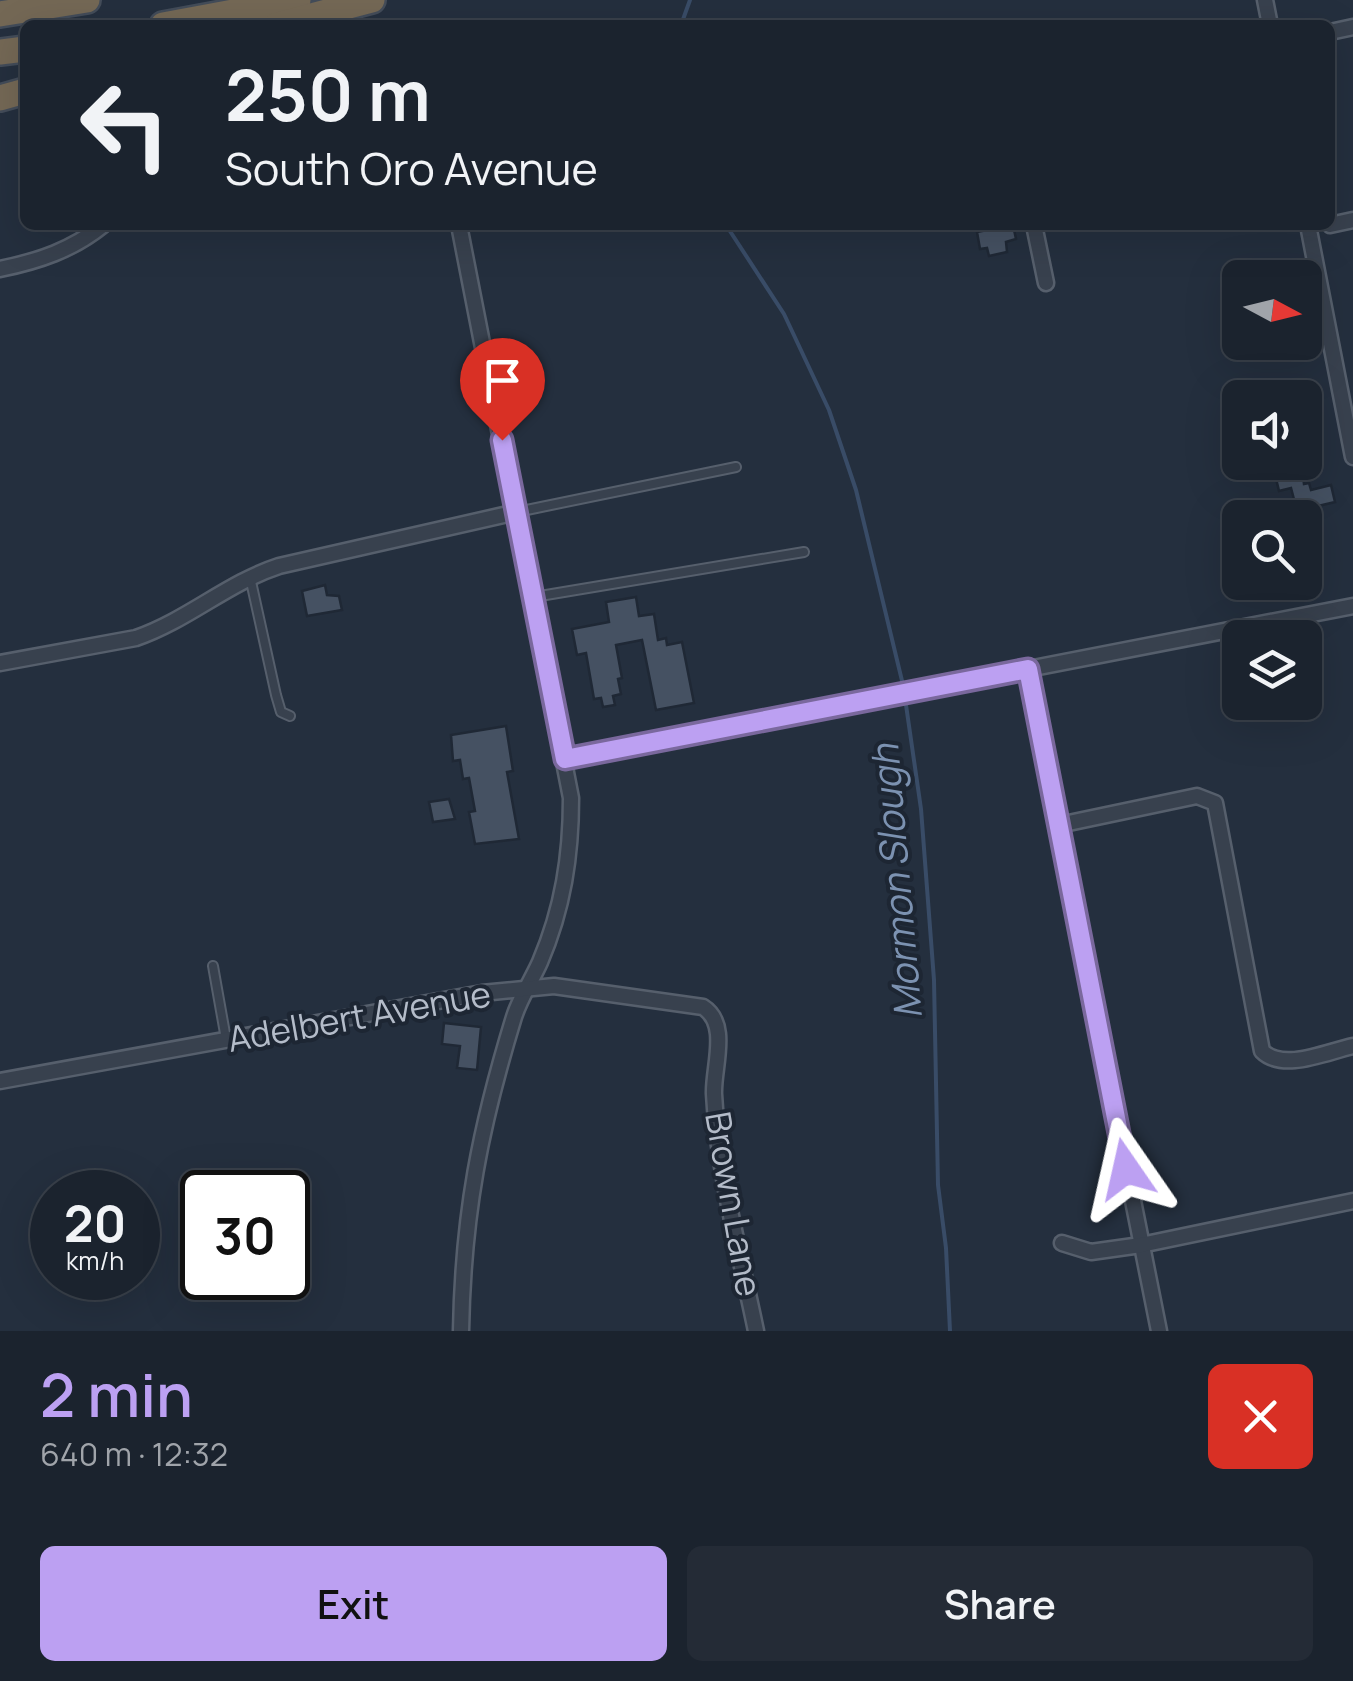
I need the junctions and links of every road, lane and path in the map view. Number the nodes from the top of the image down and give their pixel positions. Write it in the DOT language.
graph roads {
  1 [pos="87,0"];
  2 [pos="298,0"];
  3 [pos="372,0"];
  4 [pos="0,14"];
  5 [pos="189,20"];
  6 [pos="295,20"];
  7 [pos="95,230"];
  8 [pos="460,230"];
  9 [pos="1035,230"];
  10 [pos="1309,230"];
  11 [pos="0,269"];
  12 [pos="1046,283"];
  13 [pos="1348,410"];
  14 [pos="1353,457"];
  15 [pos="736,467"];
  16 [pos="517,512"];
  17 [pos="804,552"];
  18 [pos="250,577"];
  19 [pos="534,597"];
  20 [pos="1353,606"];
  21 [pos="0,664"];
  22 [pos="1028,669"];
  23 [pos="290,716"];
  24 [pos="565,759"];
  25 [pos="1059,825"];
  26 [pos="213,966"];
  27 [pos="527,988"];
  28 [pos="715,1018"];
  29 [pos="226,1039"];
  30 [pos="1353,1046"];
  31 [pos="0,1081"];
  32 [pos="1353,1202"];
  33 [pos="1062,1243"];
  34 [pos="1141,1245"];
  35 [pos="461,1331"];
  36 [pos="756,1331"];
  37 [pos="1159,1331"];
  1 -- 4 [label="highway"];
  2 -- 5 [label="highway"];
  3 -- 6 [label="highway"];
  7 -- 11 [label="street"];
  8 -- 16 [label="street"];
  9 -- 12 [label="street"];
  10 -- 13 [label="street"];
  13 -- 14 [label="street"];
  15 -- 16 [label="lane"];
  16 -- 18 [label="street"];
  16 -- 19 [label="street"];
  17 -- 19 [label="lane"];
  18 -- 21 [label="street"];
  18 -- 23 [label="lane"];
  19 -- 24 [label="street"];
  20 -- 22 [label="street"];
  22 -- 24 [label="street"];
  22 -- 25 [label="street"];
  24 -- 27 [label="street"];
  25 -- 30 [label="street"];
  25 -- 34 [label="street"];
  26 -- 29 [label="lane"];
  27 -- 28 [label="street, Adelbert Avenue"];
  27 -- 29 [label="street, Adelbert Avenue"];
  27 -- 35 [label="street"];
  28 -- 36 [label="street, Brown Lane"];
  29 -- 31 [label="street, Adelbert Avenue"];
  32 -- 34 [label="street"];
  33 -- 34 [label="street"];
  34 -- 37 [label="street"];
}
